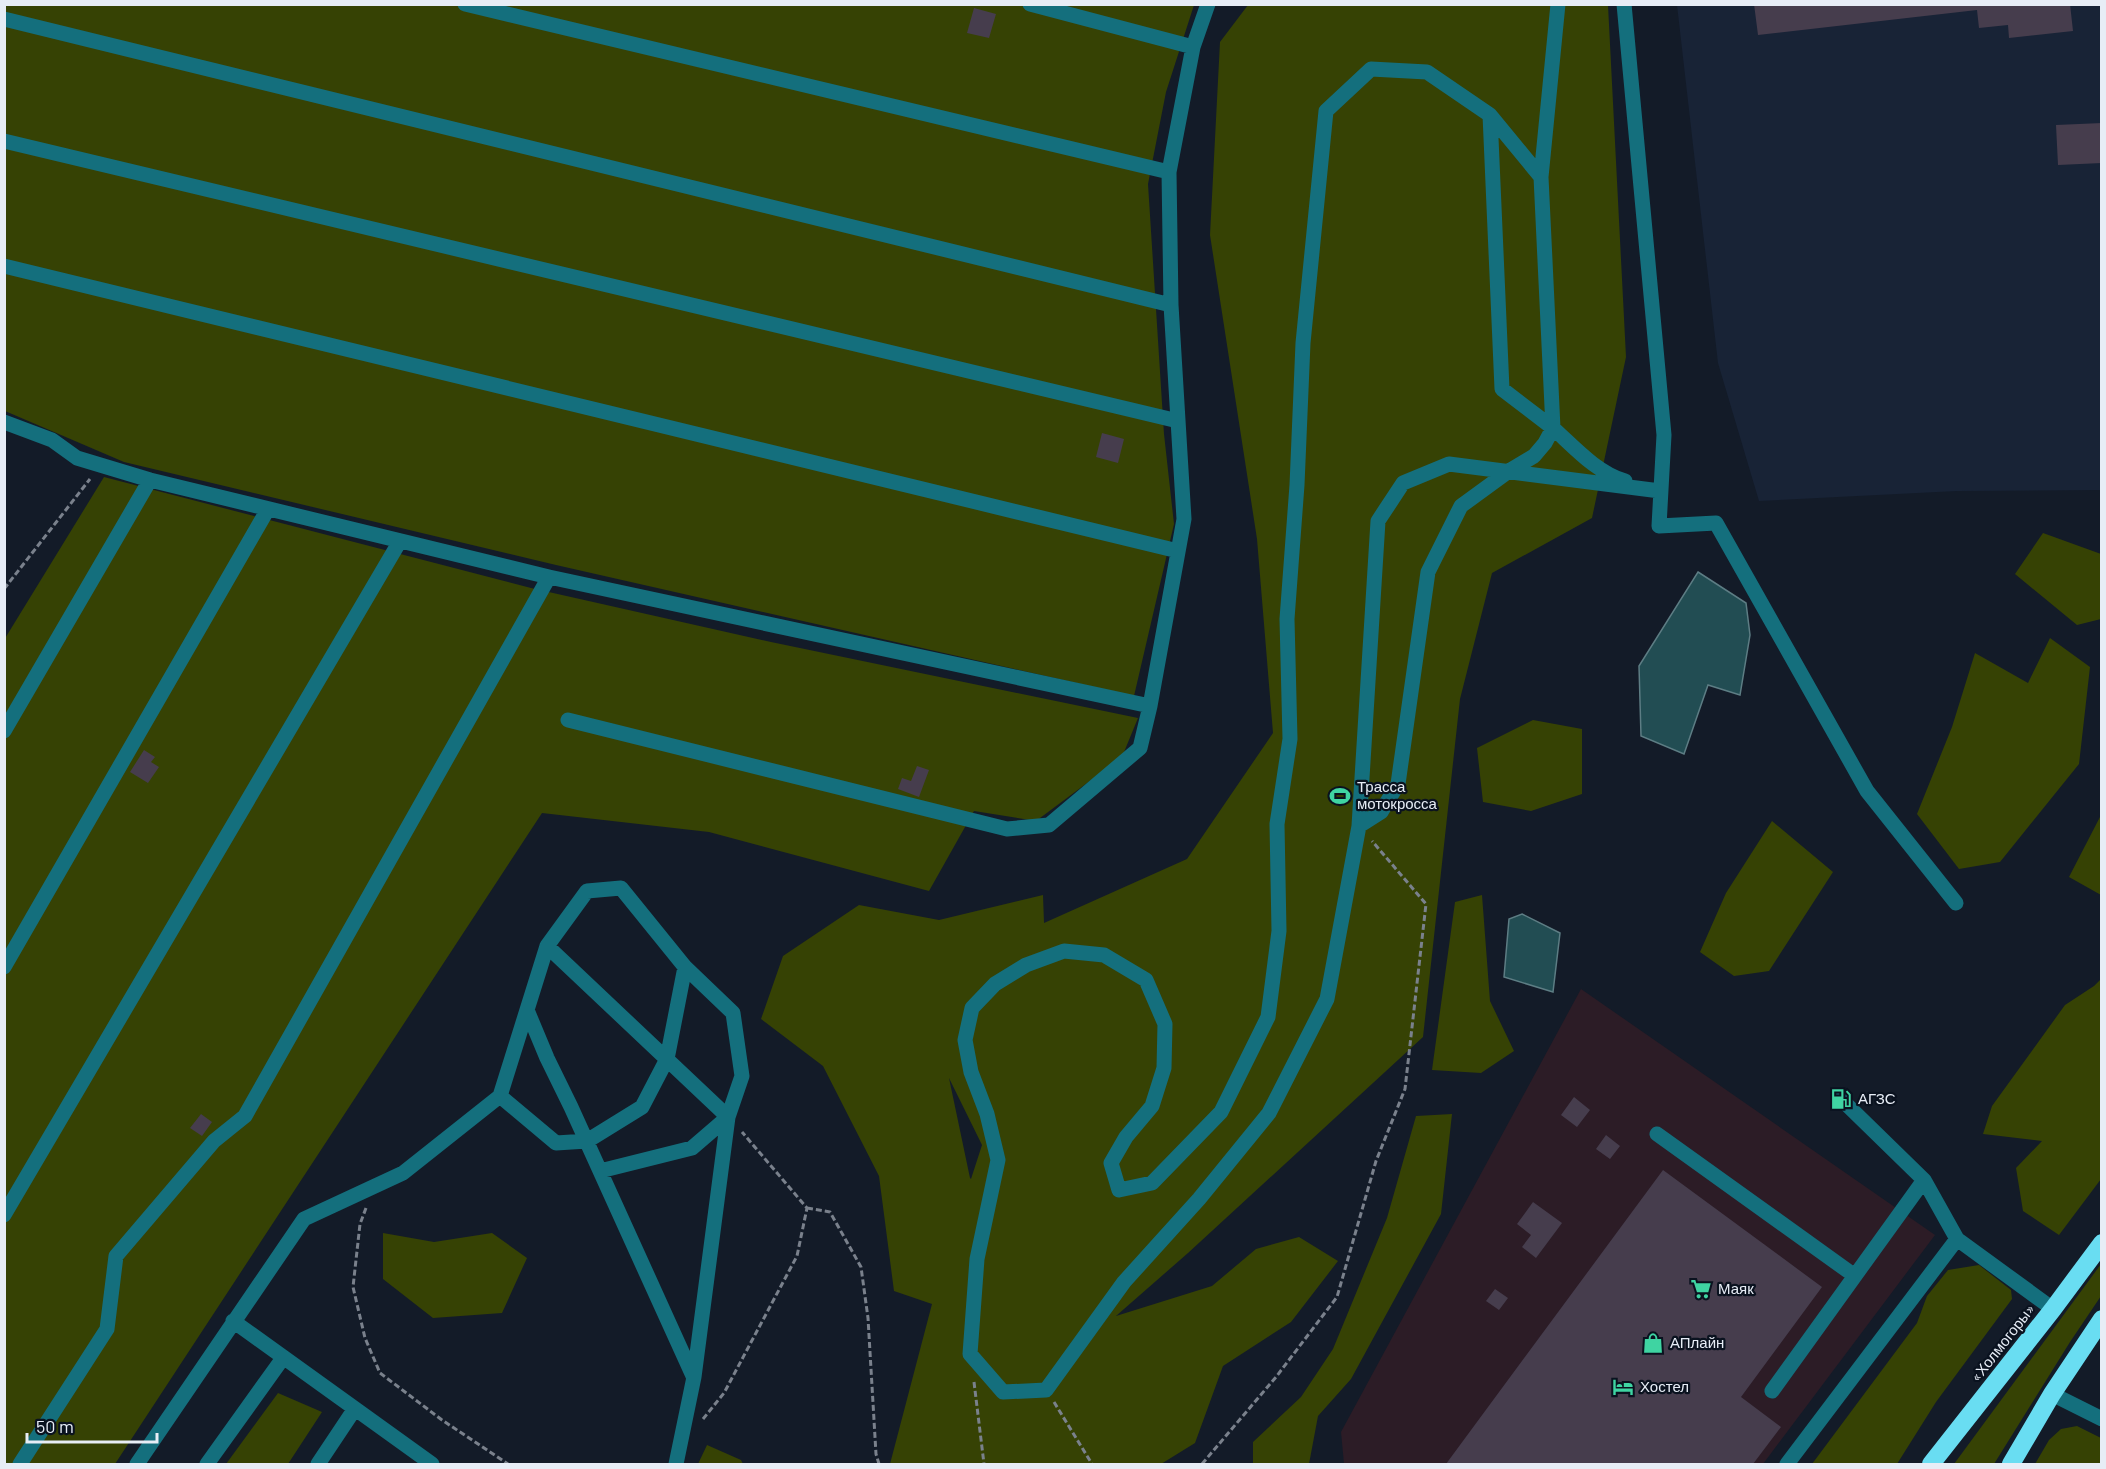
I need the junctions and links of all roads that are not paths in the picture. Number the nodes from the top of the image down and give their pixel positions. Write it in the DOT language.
graph roads {
  1 [pos="465,4"];
  2 [pos="1030,4"];
  3 [pos="1208,4"];
  4 [pos="1558,4"];
  5 [pos="1624,4"];
  6 [pos="4,19"];
  7 [pos="1193,47"];
  8 [pos="1490,115"];
  9 [pos="4,141"];
  10 [pos="1169,172"];
  11 [pos="1541,177"];
  12 [pos="4,266"];
  13 [pos="1171,305"];
  14 [pos="1178,421"];
  15 [pos="4,422"];
  16 [pos="1553,428"];
  17 [pos="1509,471"];
  18 [pos="150,480"];
  19 [pos="1660,491"];
  20 [pos="268,509"];
  21 [pos="400,541"];
  22 [pos="1178,551"];
  23 [pos="549,577"];
  24 [pos="1150,705"];
  25 [pos="568,720"];
  26 [pos="4,730"];
  27 [pos="1359,826"];
  28 [pos="1956,903"];
  29 [pos="546,946"];
  30 [pos="4,967"];
  31 [pos="685,967"];
  32 [pos="527,1010"];
  33 [pos="667,1059"];
  34 [pos="500,1096"];
  35 [pos="1841,1099"];
  36 [pos="728,1117"];
  37 [pos="1657,1134"];
  38 [pos="587,1141"];
  39 [pos="600,1171"];
  40 [pos="1924,1180"];
  41 [pos="4,1215"];
  42 [pos="1957,1239"];
  43 [pos="2102,1243"];
  44 [pos="1855,1276"];
  45 [pos="2054,1309"];
  46 [pos="2102,1319"];
  47 [pos="233,1321"];
  48 [pos="283,1358"];
  49 [pos="694,1377"];
  50 [pos="1772,1391"];
  51 [pos="2052,1394"];
  52 [pos="354,1410"];
  53 [pos="2102,1419"];
  54 [pos="424,1462"];
  55 [pos="20,1464"];
  56 [pos="137,1464"];
  57 [pos="207,1464"];
  58 [pos="318,1464"];
  59 [pos="676,1464"];
  60 [pos="1787,1464"];
  61 [pos="1931,1464"];
  62 [pos="2011,1464"];
  1 -- 10 [label="street"];
  2 -- 7 [label="street"];
  3 -- 7 [label="street"];
  4 -- 11 [label="street"];
  5 -- 19 [label="street"];
  6 -- 13 [label="street"];
  7 -- 10 [label="street"];
  8 -- 11 [label="street"];
  8 -- 16 [label="street"];
  8 -- 27 [label="street"];
  9 -- 14 [label="street"];
  10 -- 13 [label="street"];
  11 -- 16 [label="street"];
  12 -- 22 [label="street"];
  13 -- 14 [label="street"];
  14 -- 22 [label="street"];
  15 -- 18 [label="street"];
  16 -- 17 [label="street"];
  16 -- 19 [label="street"];
  17 -- 19 [label="street"];
  17 -- 27 [label="street"];
  17 -- 27 [label="street"];
  18 -- 20 [label="street"];
  18 -- 26 [label="street"];
  19 -- 28 [label="street"];
  20 -- 21 [label="street"];
  20 -- 30 [label="street"];
  21 -- 23 [label="street"];
  21 -- 41 [label="street"];
  22 -- 24 [label="street"];
  23 -- 24 [label="street"];
  23 -- 55 [label="street"];
  24 -- 25 [label="street"];
  29 -- 31 [label="street"];
  29 -- 32 [label="street"];
  29 -- 33 [label="street"];
  31 -- 33 [label="street"];
  31 -- 36 [label="street"];
  32 -- 34 [label="street"];
  32 -- 38 [label="street"];
  33 -- 36 [label="street"];
  33 -- 38 [label="street"];
  34 -- 38 [label="street"];
  34 -- 47 [label="street"];
  35 -- 40 [label="street"];
  36 -- 39 [label="street"];
  36 -- 49 [label="street"];
  37 -- 44 [label="street"];
  38 -- 39 [label="street"];
  39 -- 49 [label="street"];
  40 -- 42 [label="street"];
  40 -- 44 [label="street"];
  42 -- 45 [label="street"];
  42 -- 60 [label="street"];
  43 -- 45 [label="highway, «Холмогоры»"];
  44 -- 50 [label="street"];
  45 -- 61 [label="highway, «Холмогоры»"];
  46 -- 51 [label="highway"];
  47 -- 48 [label="street"];
  47 -- 56 [label="street"];
  48 -- 52 [label="street"];
  48 -- 57 [label="street"];
  49 -- 59 [label="street"];
  51 -- 53 [label="street"];
  51 -- 62 [label="highway"];
  52 -- 54 [label="street"];
  52 -- 58 [label="street"];
}
